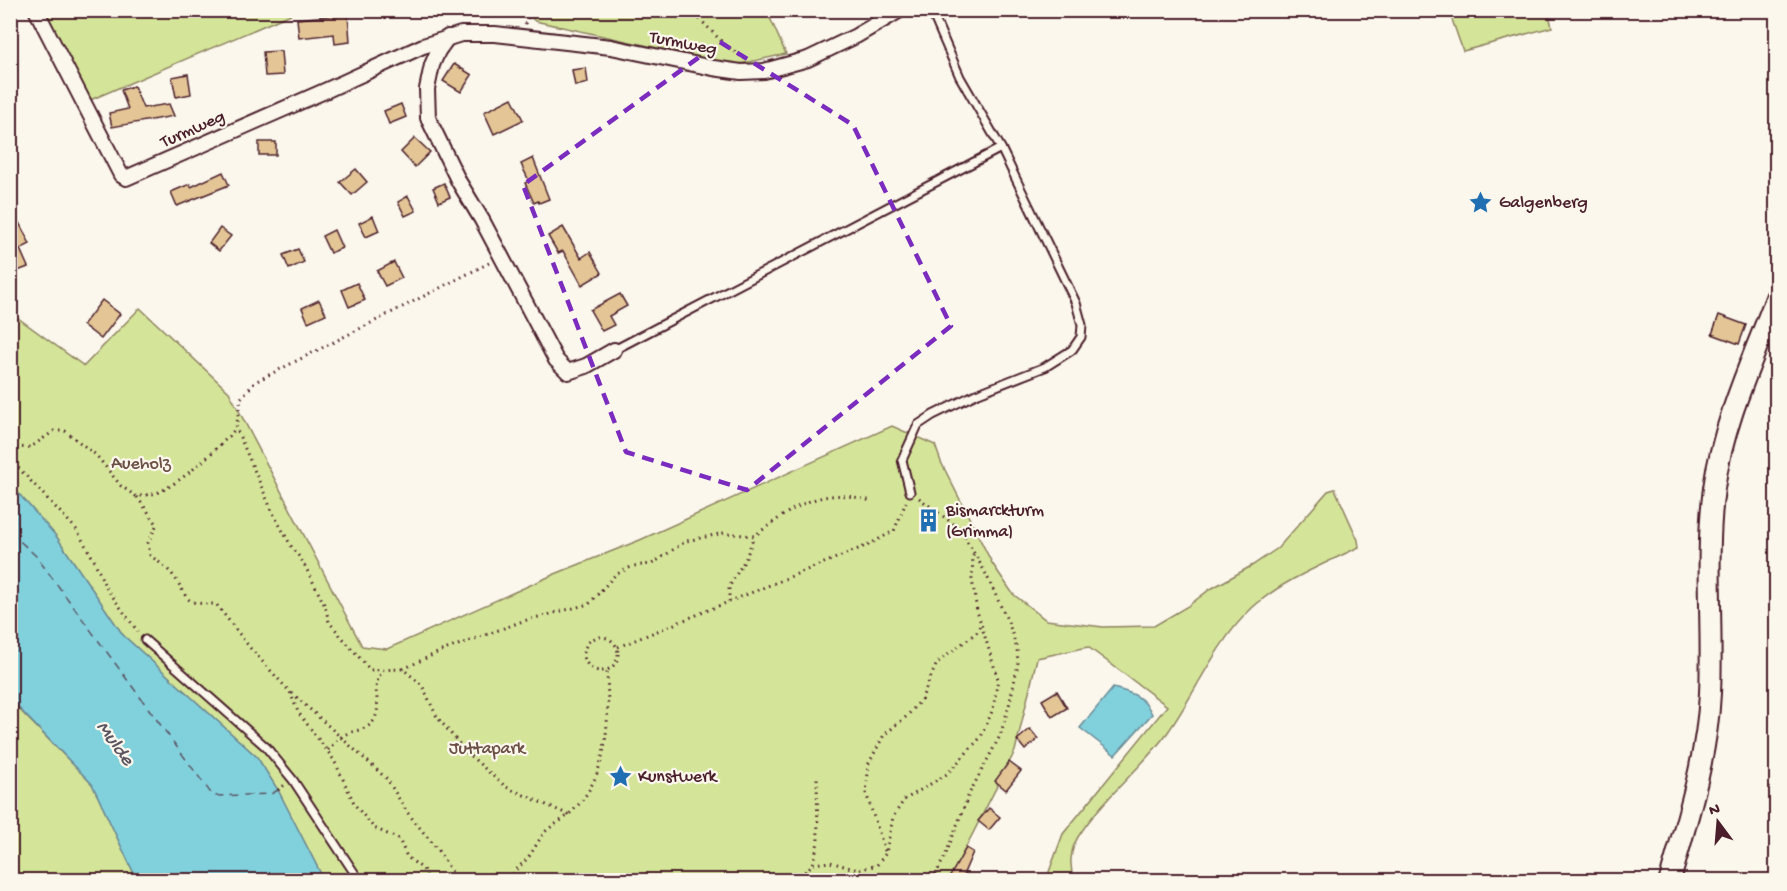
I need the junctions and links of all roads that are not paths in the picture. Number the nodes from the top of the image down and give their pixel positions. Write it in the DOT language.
graph roads {
  1 [pos="36,10"];
  2 [pos="900,10"];
  3 [pos="931,10"];
  4 [pos="448,37"];
  5 [pos="1001,148"];
  6 [pos="1776,298"];
  7 [pos="614,350"];
  8 [pos="910,492"];
  9 [pos="145,640"];
  10 [pos="359,880"];
  11 [pos="1670,880"];
  1 -- 4 [label="street, Turmweg"];
  2 -- 4 [label="street, Turmweg"];
  3 -- 5 [label="lane"];
  4 -- 7 [label="street"];
  5 -- 7 [label="lane"];
  5 -- 8 [label="lane"];
  6 -- 11 [label="street"];
  9 -- 10 [label="lane"];
}
